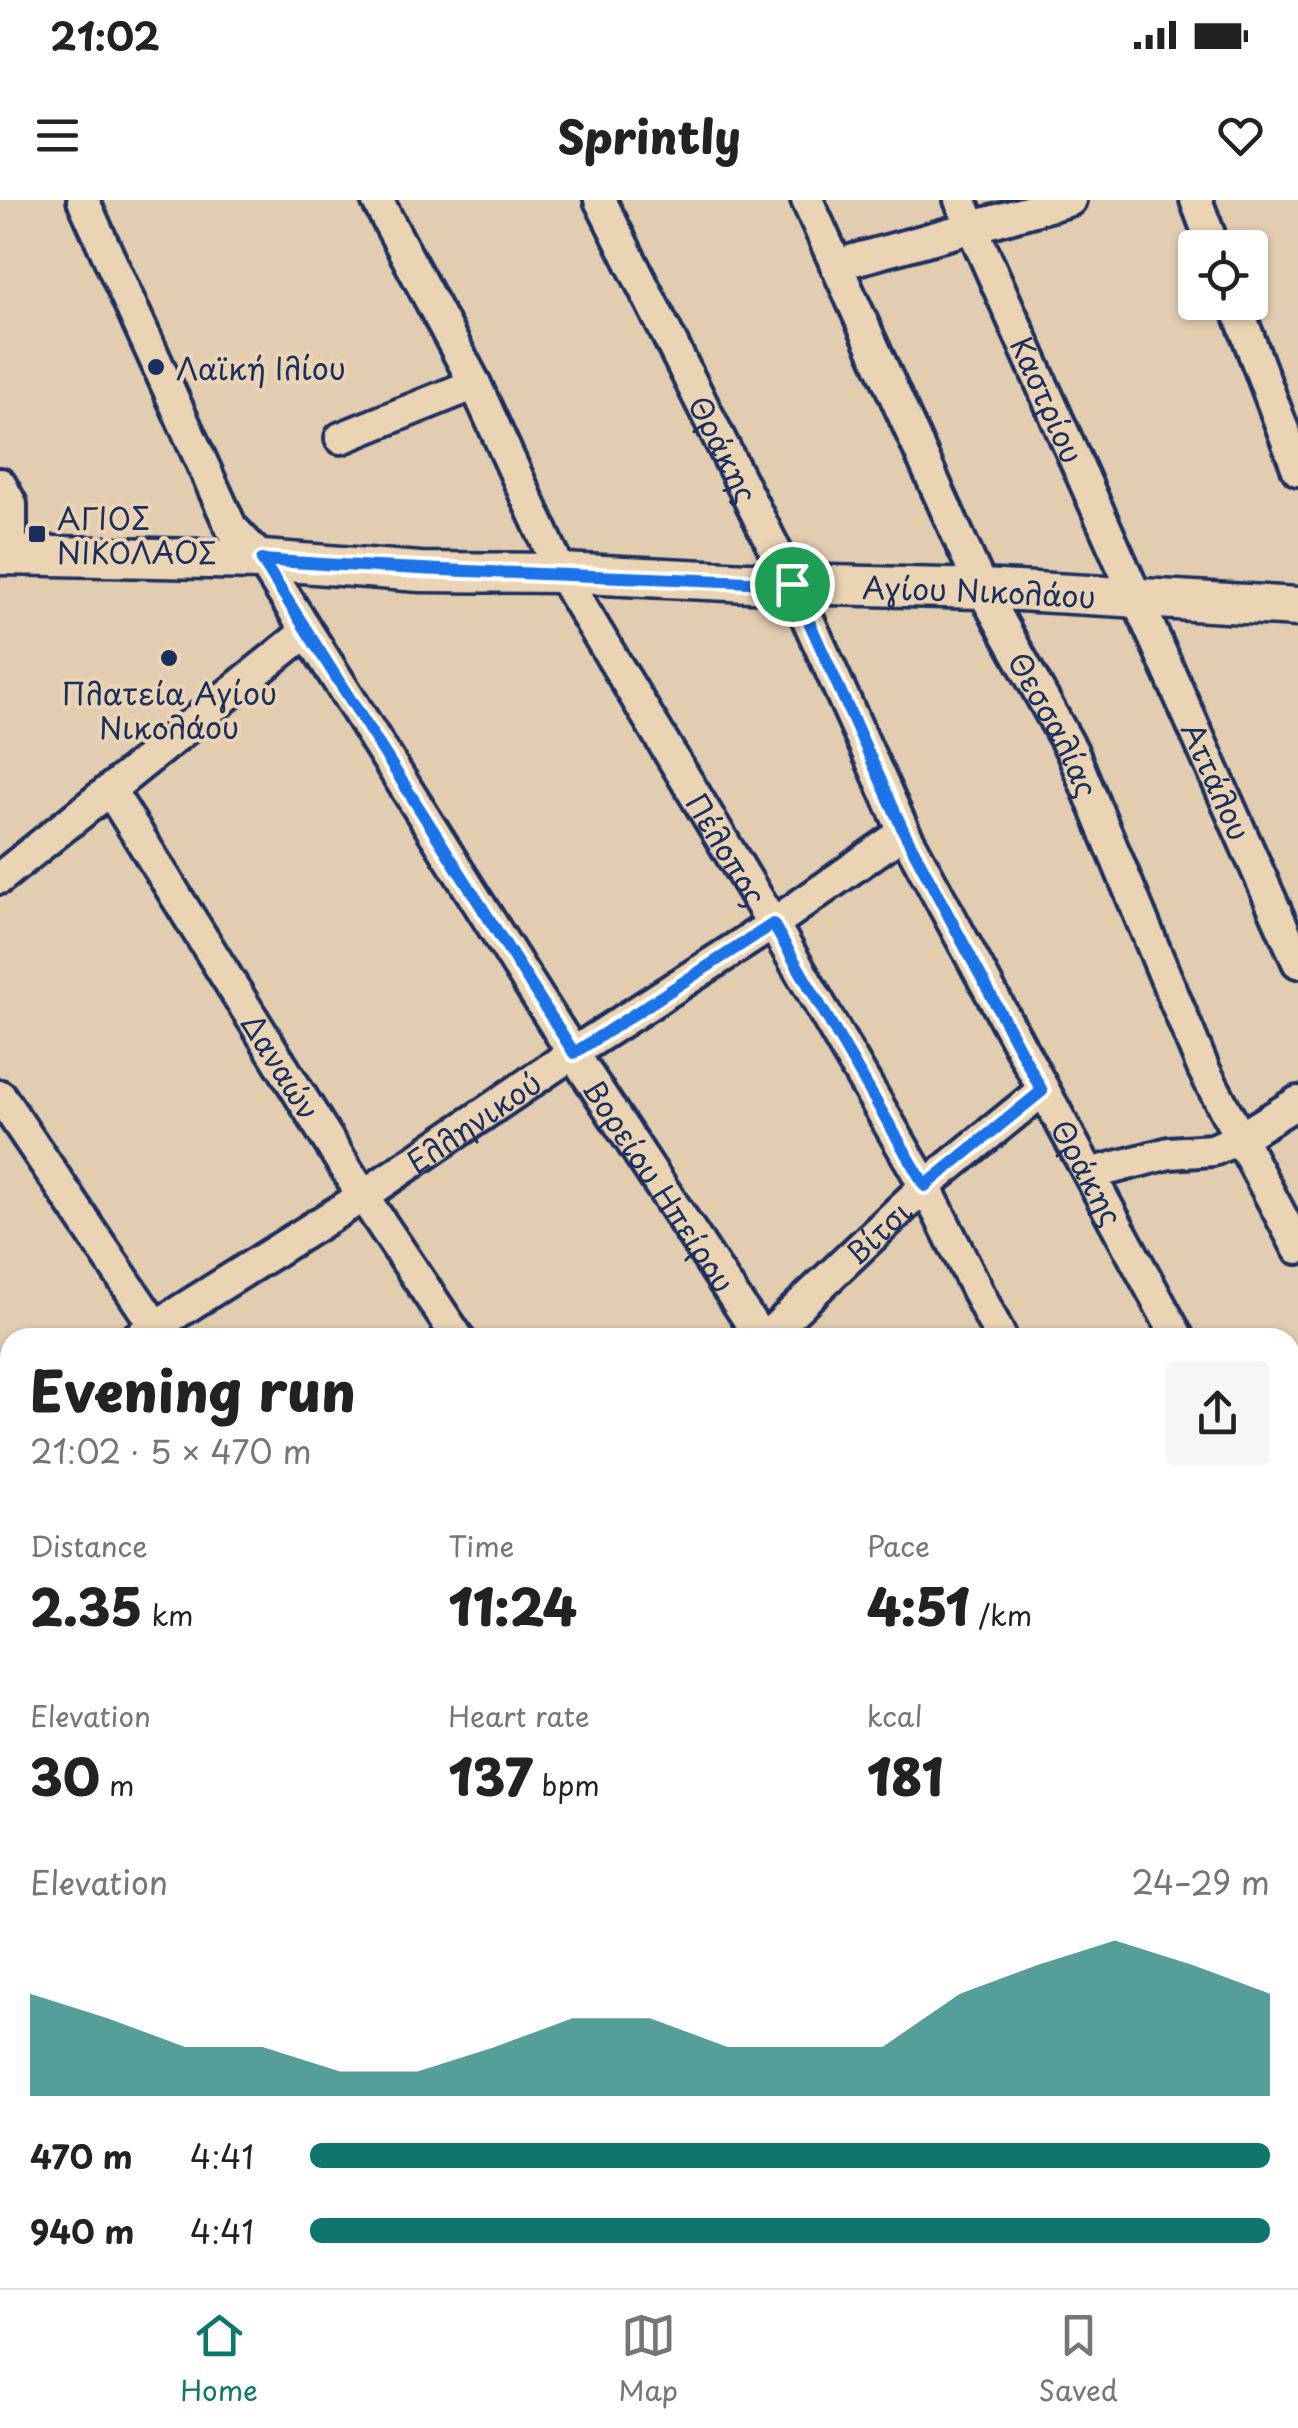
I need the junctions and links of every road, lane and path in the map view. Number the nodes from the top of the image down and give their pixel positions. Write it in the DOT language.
graph roads {
  1 [pos="83,200"];
  2 [pos="377,200"];
  3 [pos="600,200"];
  4 [pos="807,200"];
  5 [pos="960,200"];
  6 [pos="1070,200"];
  7 [pos="1196,200"];
  8 [pos="973,229"];
  9 [pos="1207,230"];
  10 [pos="836,264"];
  11 [pos="1241,320"];
  12 [pos="476,384"];
  13 [pos="341,438"];
  14 [pos="1298,470"];
  15 [pos="0,484"];
  16 [pos="6,555"];
  17 [pos="262,560"];
  18 [pos="560,572"];
  19 [pos="792,584"];
  20 [pos="982,588"];
  21 [pos="1137,598"];
  22 [pos="1298,607"];
  23 [pos="306,632"];
  24 [pos="110,790"];
  25 [pos="904,832"];
  26 [pos="0,878"];
  27 [pos="773,924"];
  28 [pos="1298,962"];
  29 [pos="574,1053"];
  30 [pos="1042,1091"];
  31 [pos="0,1096"];
  32 [pos="1298,1102"];
  33 [pos="1240,1138"];
  34 [pos="1090,1174"];
  35 [pos="925,1186"];
  36 [pos="363,1196"];
  37 [pos="1298,1248"];
  38 [pos="148,1328"];
  39 [pos="161,1328"];
  40 [pos="451,1328"];
  41 [pos="756,1328"];
  42 [pos="774,1328"];
  43 [pos="995,1328"];
  44 [pos="1173,1328"];
  1 -- 17 [label="street, Βορείου Ηπείρου"];
  2 -- 12 [label="street, Πέλοπος"];
  3 -- 19 [label="street, Θράκης"];
  4 -- 10 [label="street, Θεσσαλίας"];
  5 -- 8 [label="street, Καστρίου"];
  6 -- 8 [label="street"];
  7 -- 9 [label="street"];
  8 -- 10 [label="street"];
  8 -- 21 [label="street, Καστρίου"];
  10 -- 20 [label="street, Θεσσαλίας"];
  11 -- 14 [label="street"];
  12 -- 13 [label="street"];
  12 -- 18 [label="street, Πέλοπος"];
  15 -- 16 [label="street"];
  16 -- 17 [label="street, Αγίου Νικολάου"];
  17 -- 18 [label="street, Αγίου Νικολάου"];
  17 -- 23 [label="street, Βορείου Ηπείρου"];
  18 -- 19 [label="street, Αγίου Νικολάου"];
  18 -- 27 [label="street, Πέλοπος"];
  19 -- 20 [label="street, Αγίου Νικολάου"];
  19 -- 25 [label="street, Θράκης"];
  20 -- 21 [label="street, Αγίου Νικολάου"];
  20 -- 33 [label="street, Θεσσαλίας"];
  21 -- 22 [label="street, Αγίου Νικολάου"];
  21 -- 28 [label="street, Αττάλου"];
  23 -- 24 [label="street"];
  23 -- 29 [label="street, Βορείου Ηπείρου"];
  24 -- 26 [label="street"];
  24 -- 36 [label="street, Δαναών"];
  25 -- 27 [label="street, Ελληνικού"];
  25 -- 30 [label="street, Θράκης"];
  27 -- 29 [label="street, Ελληνικού"];
  27 -- 35 [label="street, Πέλοπος"];
  29 -- 36 [label="street, Ελληνικού"];
  29 -- 41 [label="street, Βορείου Ηπείρου"];
  30 -- 34 [label="street, Θράκης"];
  30 -- 35 [label="street, Βίτσι"];
  31 -- 38 [label="street"];
  32 -- 33 [label="street"];
  33 -- 34 [label="street"];
  33 -- 37 [label="street, Θεσσαλίας"];
  34 -- 44 [label="street, Θράκης"];
  35 -- 42 [label="street, Βίτσι"];
  35 -- 43 [label="street, Πέλοπος"];
  36 -- 39 [label="street, Ελληνικού"];
  36 -- 40 [label="street, Δαναών"];
}
